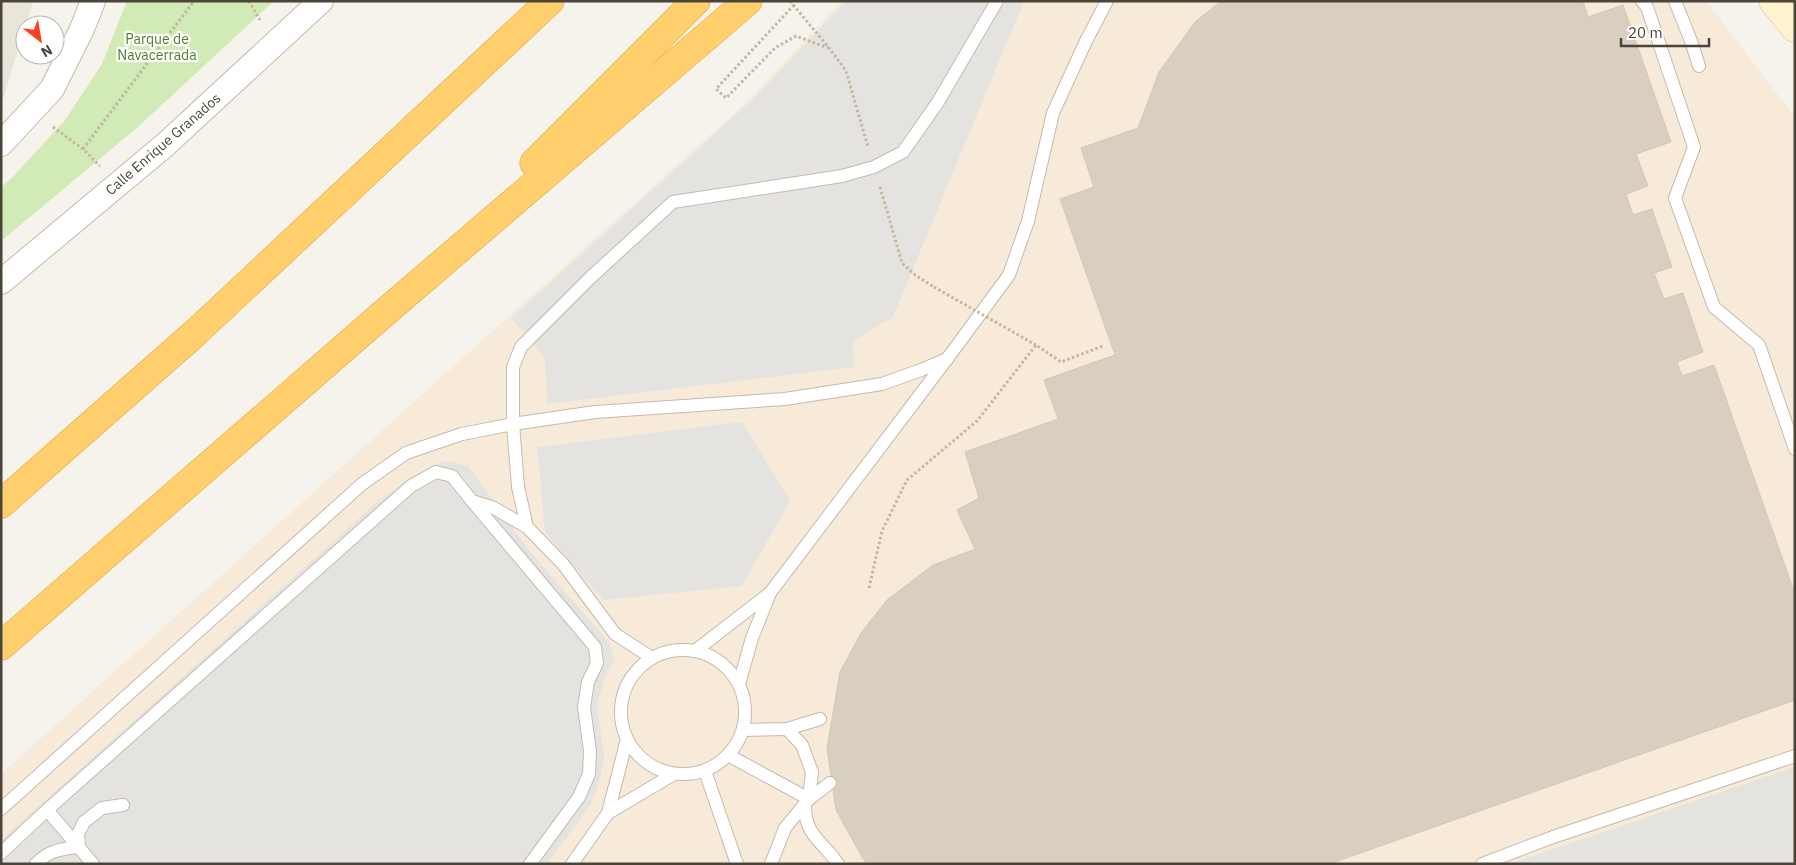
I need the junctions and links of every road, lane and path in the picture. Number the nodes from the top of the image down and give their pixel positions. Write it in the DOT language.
graph roads {
  1 [pos="93,1"];
  2 [pos="194,1"];
  3 [pos="321,1"];
  4 [pos="550,1"];
  5 [pos="696,1"];
  6 [pos="748,1"];
  7 [pos="790,1"];
  8 [pos="997,1"];
  9 [pos="1107,1"];
  10 [pos="1642,1"];
  11 [pos="1675,1"];
  12 [pos="1773,1"];
  13 [pos="794,5"];
  14 [pos="1795,28"];
  15 [pos="1699,66"];
  16 [pos="31,112"];
  17 [pos="1,144"];
  18 [pos="83,148"];
  19 [pos="118,185"];
  20 [pos="1,282"];
  21 [pos="934,287"];
  22 [pos="390,308"];
  23 [pos="1036,345"];
  24 [pos="1102,346"];
  25 [pos="947,358"];
  26 [pos="513,424"];
  27 [pos="1795,449"];
  28 [pos="472,501"];
  29 [pos="1,504"];
  30 [pos="527,527"];
  31 [pos="869,588"];
  32 [pos="770,592"];
  33 [pos="1,646"];
  34 [pos="695,651"];
  35 [pos="652,658"];
  36 [pos="739,684"];
  37 [pos="820,718"];
  38 [pos="787,729"];
  39 [pos="743,730"];
  40 [pos="627,740"];
  41 [pos="728,755"];
  42 [pos="1795,756"];
  43 [pos="705,771"];
  44 [pos="674,774"];
  45 [pos="830,783"];
  46 [pos="807,802"];
  47 [pos="122,805"];
  48 [pos="1,809"];
  49 [pos="47,810"];
  50 [pos="608,813"];
  51 [pos="79,848"];
  52 [pos="1,853"];
  53 [pos="36,864"];
  54 [pos="93,864"];
  55 [pos="530,864"];
  56 [pos="572,864"];
  57 [pos="737,864"];
  58 [pos="771,864"];
  59 [pos="838,864"];
  60 [pos="1482,864"];
  1 -- 16 [label="street"];
  2 -- 18 [label="path"];
  3 -- 19 [label="street, Calle Enrique Granados"];
  4 -- 29 [label="highway"];
  5 -- 22 [label="highway"];
  6 -- 22 [label="highway"];
  7 -- 13 [label="path"];
  8 -- 26 [label="lane"];
  9 -- 25 [label="lane"];
  10 -- 27 [label="lane"];
  11 -- 15 [label="lane"];
  12 -- 14 [label="main road"];
  13 -- 13 [label="path"];
  16 -- 17 [label="street"];
  16 -- 18 [label="path"];
  18 -- 19 [label="path"];
  19 -- 20 [label="street, Calle Enrique Granados"];
  21 -- 23 [label="path, bridge"];
  22 -- 33 [label="highway"];
  23 -- 24 [label="path"];
  23 -- 31 [label="path"];
  25 -- 26 [label="lane"];
  25 -- 32 [label="lane"];
  26 -- 30 [label="lane"];
  26 -- 48 [label="lane"];
  28 -- 30 [label="lane"];
  28 -- 49 [label="lane"];
  28 -- 55 [label="lane"];
  30 -- 35 [label="lane"];
  32 -- 34 [label="lane"];
  32 -- 36 [label="lane"];
  34 -- 35 [label="lane"];
  34 -- 36 [label="lane"];
  35 -- 40 [label="lane"];
  36 -- 39 [label="lane"];
  37 -- 38 [label="lane"];
  38 -- 39 [label="lane"];
  38 -- 46 [label="lane"];
  39 -- 41 [label="lane"];
  40 -- 44 [label="lane"];
  40 -- 50 [label="lane"];
  41 -- 43 [label="lane"];
  41 -- 46 [label="lane"];
  42 -- 60 [label="lane"];
  43 -- 44 [label="lane"];
  43 -- 57 [label="lane"];
  44 -- 50 [label="lane"];
  45 -- 46 [label="lane"];
  46 -- 58 [label="lane"];
  46 -- 59 [label="lane"];
  47 -- 51 [label="lane"];
  49 -- 51 [label="lane"];
  49 -- 52 [label="lane"];
  50 -- 56 [label="lane"];
  51 -- 53 [label="lane"];
  51 -- 54 [label="lane"];
}
